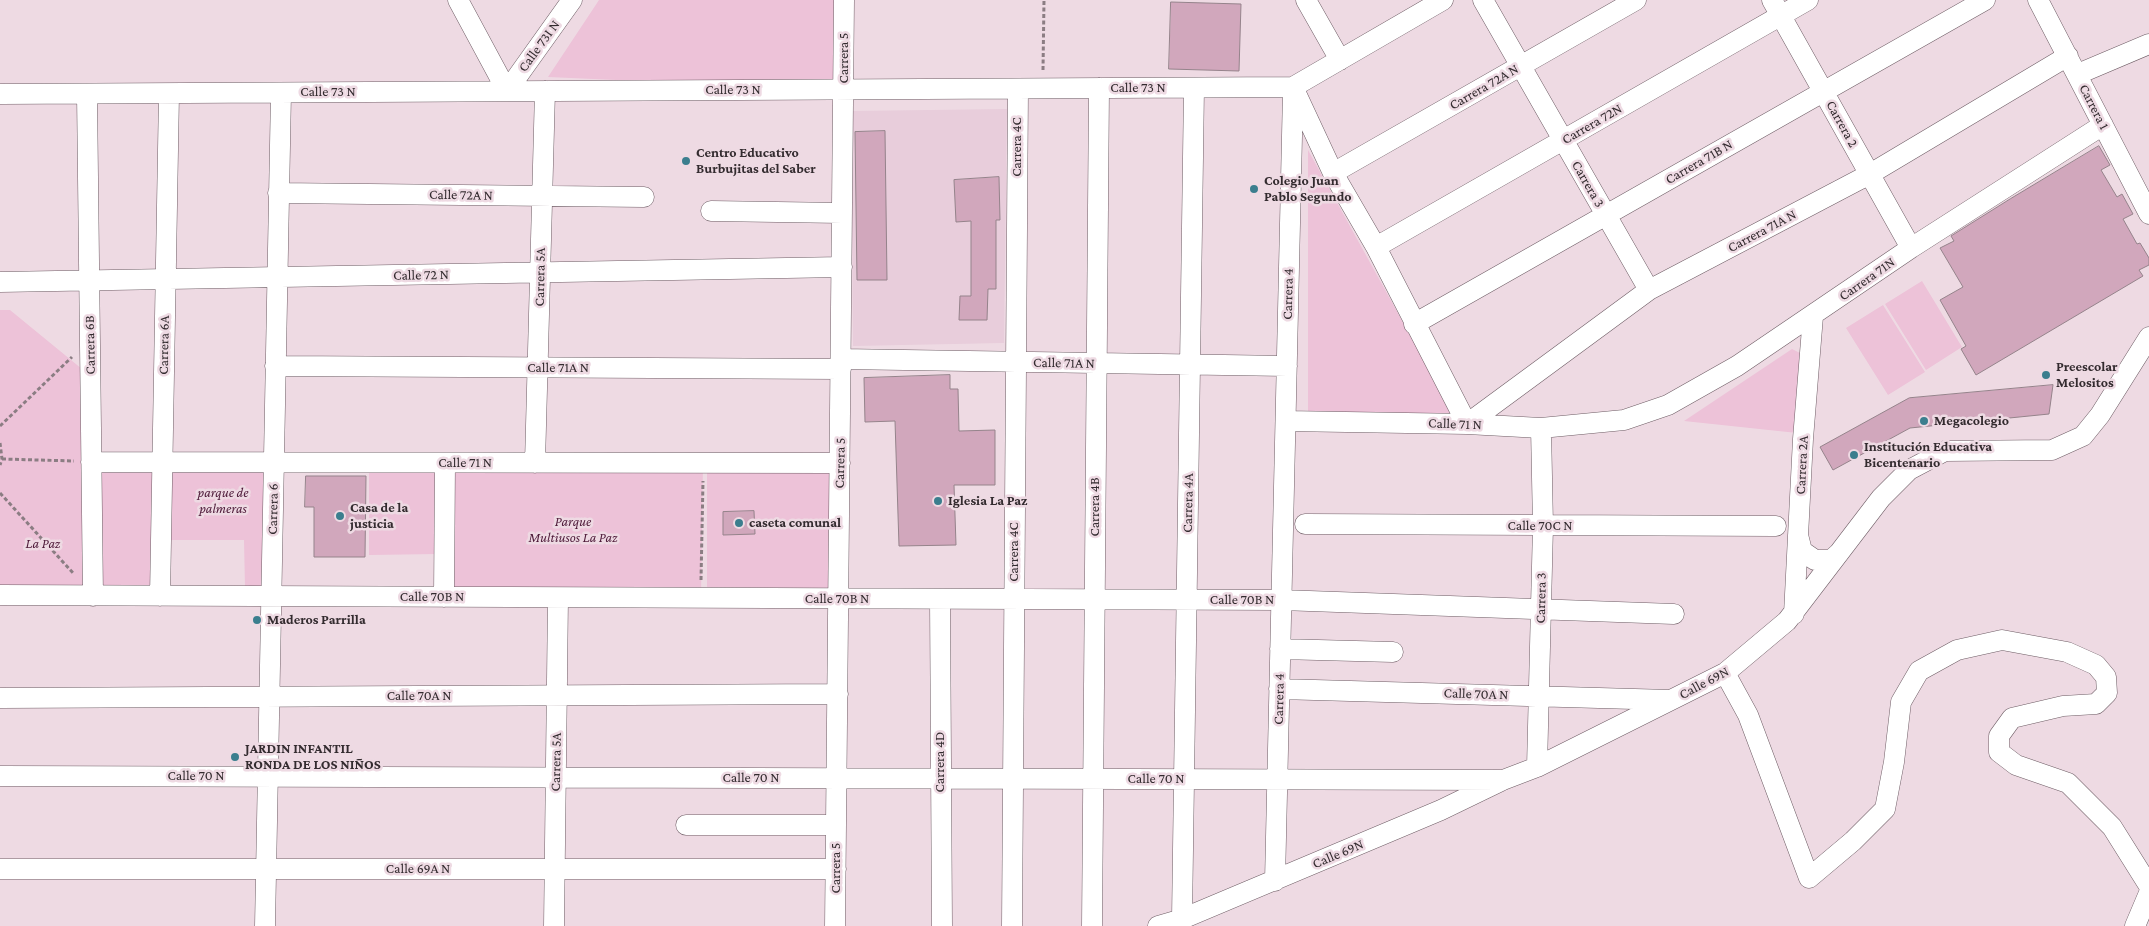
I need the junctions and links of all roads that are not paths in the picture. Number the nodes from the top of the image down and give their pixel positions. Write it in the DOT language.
graph roads {
  1 [pos="458,0"];
  2 [pos="572,0"];
  3 [pos="844,0"];
  4 [pos="1306,0"];
  5 [pos="1443,0"];
  6 [pos="1483,0"];
  7 [pos="1636,0"];
  8 [pos="1808,0"];
  9 [pos="1985,0"];
  10 [pos="2038,0"];
  11 [pos="1776,8"];
  12 [pos="2149,44"];
  13 [pos="2068,56"];
  14 [pos="1340,60"];
  15 [pos="1520,66"];
  16 [pos="2078,74"];
  17 [pos="1293,87"];
  18 [pos="1099,88"];
  19 [pos="1194,88"];
  20 [pos="1018,89"];
  21 [pos="843,90"];
  22 [pos="507,91"];
  23 [pos="545,91"];
  24 [pos="1824,91"];
  25 [pos="280,93"];
  26 [pos="0,94"];
  27 [pos="87,94"];
  28 [pos="169,94"];
  29 [pos="2103,125"];
  30 [pos="1563,140"];
  31 [pos="1333,173"];
  32 [pos="1870,174"];
  33 [pos="278,193"];
  34 [pos="542,196"];
  35 [pos="644,197"];
  36 [pos="711,211"];
  37 [pos="842,213"];
  38 [pos="2149,214"];
  39 [pos="1606,215"];
  40 [pos="1376,247"];
  41 [pos="1911,248"];
  42 [pos="842,267"];
  43 [pos="540,273"];
  44 [pos="277,277"];
  45 [pos="165,279"];
  46 [pos="89,281"];
  47 [pos="0,282"];
  48 [pos="1649,290"];
  49 [pos="1813,316"];
  50 [pos="1414,324"];
  51 [pos="2149,337"];
  52 [pos="1016,362"];
  53 [pos="1097,363"];
  54 [pos="841,364"];
  55 [pos="1190,364"];
  56 [pos="276,366"];
  57 [pos="1287,366"];
  58 [pos="538,368"];
  59 [pos="1624,420"];
  60 [pos="1286,421"];
  61 [pos="1467,424"];
  62 [pos="1541,428"];
  63 [pos="91,462"];
  64 [pos="162,462"];
  65 [pos="274,462"];
  66 [pos="445,463"];
  67 [pos="535,463"];
  68 [pos="840,464"];
  69 [pos="1305,524"];
  70 [pos="1542,526"];
  71 [pos="1776,526"];
  72 [pos="1798,535"];
  73 [pos="1844,549"];
  74 [pos="0,595"];
  75 [pos="93,596"];
  76 [pos="160,596"];
  77 [pos="271,596"];
  78 [pos="444,597"];
  79 [pos="558,598"];
  80 [pos="838,599"];
  81 [pos="940,599"];
  82 [pos="1014,599"];
  83 [pos="1094,600"];
  84 [pos="1187,600"];
  85 [pos="1281,600"];
  86 [pos="1541,610"];
  87 [pos="1674,614"];
  88 [pos="1794,614"];
  89 [pos="1280,649"];
  90 [pos="1392,652"];
  91 [pos="1725,674"];
  92 [pos="1279,689"];
  93 [pos="838,694"];
  94 [pos="557,695"];
  95 [pos="1539,696"];
  96 [pos="270,697"];
  97 [pos="0,698"];
  98 [pos="1672,700"];
  99 [pos="1537,767"];
  100 [pos="0,776"];
  101 [pos="268,777"];
  102 [pos="556,778"];
  103 [pos="837,778"];
  104 [pos="940,778"];
  105 [pos="1013,778"];
  106 [pos="1093,779"];
  107 [pos="1184,779"];
  108 [pos="1277,779"];
  109 [pos="1503,780"];
  110 [pos="836,825"];
  111 [pos="686,826"];
  112 [pos="0,869"];
  113 [pos="266,869"];
  114 [pos="555,869"];
  115 [pos="836,870"];
  116 [pos="1275,881"];
  117 [pos="2149,886"];
  118 [pos="2149,893"];
  119 [pos="1182,919"];
  120 [pos="265,926"];
  121 [pos="554,926"];
  122 [pos="835,926"];
  123 [pos="942,926"];
  124 [pos="1012,926"];
  125 [pos="1092,926"];
  126 [pos="1158,926"];
  127 [pos="2135,926"];
  1 -- 22 [label="street"];
  2 -- 22 [label="street, Calle 73I N"];
  3 -- 21 [label="street, Carrera 5"];
  4 -- 14 [label="street"];
  5 -- 14 [label="street, Calle 73 N"];
  6 -- 15 [label="street, Carrera 3"];
  7 -- 15 [label="street, Carrera 72A N"];
  8 -- 11 [label="street, Carrera 72N"];
  9 -- 24 [label="street, Carrera 71B N"];
  10 -- 13 [label="street, Carrera 1"];
  11 -- 24 [label="street, Carrera 2"];
  11 -- 30 [label="street, Carrera 72N"];
  12 -- 16 [label="street"];
  13 -- 16 [label="street, Carrera 1"];
  13 -- 32 [label="street, Carrera 71A N"];
  14 -- 17 [label="street, Calle 73 N"];
  15 -- 30 [label="street, Carrera 3"];
  15 -- 31 [label="street, Carrera 72A N"];
  16 -- 29 [label="street, Carrera 1"];
  17 -- 19 [label="street, Calle 73 N"];
  17 -- 31 [label="street"];
  17 -- 57 [label="street, Carrera 4"];
  18 -- 19 [label="street, Calle 73 N"];
  18 -- 20 [label="street, Calle 73 N"];
  18 -- 53 [label="street, Carrera 4B"];
  19 -- 55 [label="street, Carrera 4A"];
  20 -- 21 [label="street, Calle 73 N"];
  20 -- 52 [label="street, Carrera 4C"];
  21 -- 23 [label="street, Calle 73 N"];
  21 -- 37 [label="street, Carrera 5"];
  22 -- 23 [label="street, Calle 73 N"];
  22 -- 25 [label="street, Calle 73 N"];
  23 -- 34 [label="street, Carrera 5A"];
  24 -- 32 [label="street, Carrera 2"];
  24 -- 39 [label="street, Carrera 71B N"];
  25 -- 28 [label="street, Calle 73 N"];
  25 -- 33 [label="street, Carrera 6"];
  26 -- 27 [label="street, Calle 73 N"];
  27 -- 28 [label="street, Calle 73 N"];
  27 -- 46 [label="street, Carrera 6B"];
  28 -- 45 [label="street, Carrera 6A"];
  29 -- 38 [label="street, Carrera 1"];
  29 -- 41 [label="street, Carrera 71N"];
  30 -- 39 [label="street, Carrera 3"];
  30 -- 40 [label="street, Carrera 72N"];
  31 -- 40 [label="street"];
  32 -- 41 [label="street, Carrera 2"];
  32 -- 48 [label="street, Carrera 71A N"];
  33 -- 34 [label="street, Calle 72A N"];
  33 -- 44 [label="street, Carrera 6"];
  34 -- 35 [label="street, Calle 72A N"];
  34 -- 43 [label="street, Carrera 5A"];
  36 -- 37 [label="street"];
  37 -- 42 [label="street, Carrera 5"];
  39 -- 48 [label="street, Carrera 3"];
  39 -- 50 [label="street, Carrera 71B N"];
  40 -- 50 [label="street"];
  41 -- 49 [label="street, Carrera 71N"];
  42 -- 43 [label="street, Calle 72 N"];
  42 -- 54 [label="street, Carrera 5"];
  43 -- 44 [label="street, Calle 72 N"];
  43 -- 58 [label="street, Carrera 5A"];
  44 -- 45 [label="street, Calle 72 N"];
  44 -- 56 [label="street, Carrera 6"];
  45 -- 46 [label="street, Calle 72 N"];
  45 -- 64 [label="street, Carrera 6A"];
  46 -- 47 [label="street, Calle 72 N"];
  46 -- 63 [label="street, Carrera 6B"];
  48 -- 61 [label="street, Carrera 71A N"];
  49 -- 59 [label="street, Carrera 71N"];
  49 -- 72 [label="street, Carrera 2A"];
  50 -- 61 [label="street"];
  51 -- 73 [label="street, Calle 69N"];
  52 -- 53 [label="street, Calle 71A N"];
  52 -- 54 [label="street, Calle 71A N"];
  52 -- 82 [label="street, Carrera 4C"];
  53 -- 55 [label="street, Calle 71A N"];
  53 -- 83 [label="street, Carrera 4B"];
  54 -- 58 [label="street, Calle 71A N"];
  54 -- 68 [label="street, Carrera 5"];
  55 -- 57 [label="street, Calle 71A N"];
  55 -- 84 [label="street, Carrera 4A"];
  56 -- 58 [label="street, Calle 71A N"];
  56 -- 65 [label="street, Carrera 6"];
  57 -- 60 [label="street, Carrera 4"];
  58 -- 67 [label="street, Carrera 5A"];
  59 -- 62 [label="street, Calle 71 N"];
  60 -- 61 [label="street, Calle 71 N"];
  60 -- 85 [label="street, Carrera 4"];
  61 -- 62 [label="street, Calle 71 N"];
  62 -- 70 [label="street, Carrera 3"];
  63 -- 64 [label="street, Calle 71 N"];
  63 -- 75 [label="street, Carrera 6B"];
  64 -- 65 [label="street, Calle 71 N"];
  64 -- 76 [label="street, Carrera 6A"];
  65 -- 66 [label="street, Calle 71 N"];
  65 -- 77 [label="street, Carrera 6"];
  66 -- 67 [label="street, Calle 71 N"];
  66 -- 78 [label="street"];
  67 -- 68 [label="street, Calle 71 N"];
  68 -- 80 [label="street, Carrera 5"];
  69 -- 70 [label="street, Calle 70C N"];
  70 -- 71 [label="street, Calle 70C N"];
  70 -- 86 [label="street, Carrera 3"];
  72 -- 73 [label="street"];
  72 -- 88 [label="street, Carrera 2A"];
  73 -- 88 [label="street, Calle 69N"];
  74 -- 75 [label="street, Calle 70B N"];
  75 -- 76 [label="street, Calle 70B N"];
  76 -- 77 [label="street, Calle 70B N"];
  77 -- 78 [label="street, Calle 70B N"];
  77 -- 96 [label="street, Carrera 6"];
  78 -- 79 [label="street, Calle 70B N"];
  79 -- 80 [label="street, Calle 70B N"];
  79 -- 94 [label="street, Carrera 5A"];
  80 -- 81 [label="street, Calle 70B N"];
  80 -- 93 [label="street, Carrera 5"];
  81 -- 82 [label="street, Calle 70B N"];
  81 -- 104 [label="street, Carrera 4D"];
  82 -- 83 [label="street, Calle 70B N"];
  82 -- 105 [label="street, Carrera 4C"];
  83 -- 84 [label="street, Calle 70B N"];
  83 -- 106 [label="street, Carrera 4B"];
  84 -- 85 [label="street, Calle 70B N"];
  84 -- 107 [label="street, Carrera 4A"];
  85 -- 86 [label="street, Calle 70B N"];
  85 -- 89 [label="street, Carrera 4"];
  86 -- 87 [label="street, Calle 70B N"];
  86 -- 95 [label="street, Carrera 3"];
  88 -- 91 [label="street, Calle 69N"];
  89 -- 90 [label="street"];
  89 -- 92 [label="street, Carrera 4"];
  91 -- 98 [label="street, Calle 69N"];
  91 -- 117 [label="street"];
  92 -- 95 [label="street, Calle 70A N"];
  92 -- 108 [label="street, Carrera 4"];
  93 -- 94 [label="street, Calle 70A N"];
  93 -- 103 [label="street, Carrera 5"];
  94 -- 96 [label="street, Calle 70A N"];
  94 -- 102 [label="street, Carrera 5A"];
  95 -- 98 [label="street, Calle 70A N"];
  95 -- 99 [label="street, Carrera 3"];
  96 -- 97 [label="street, Calle 70A N"];
  96 -- 101 [label="street, Carrera 6"];
  98 -- 99 [label="street, Calle 69N"];
  99 -- 109 [label="street, Calle 69N"];
  100 -- 101 [label="street, Calle 70 N"];
  101 -- 102 [label="street, Calle 70 N"];
  101 -- 113 [label="street, Carrera 6"];
  102 -- 103 [label="street, Calle 70 N"];
  102 -- 114 [label="street, Carrera 5A"];
  103 -- 104 [label="street, Calle 70 N"];
  103 -- 110 [label="street, Carrera 5"];
  104 -- 105 [label="street, Calle 70 N"];
  104 -- 123 [label="street, Carrera 4D"];
  105 -- 106 [label="street, Calle 70 N"];
  105 -- 124 [label="street, Carrera 4C"];
  106 -- 107 [label="street, Calle 70 N"];
  106 -- 125 [label="street, Carrera 4B"];
  107 -- 108 [label="street, Calle 70 N"];
  107 -- 119 [label="street, Carrera 4A"];
  108 -- 109 [label="street, Calle 70 N"];
  108 -- 116 [label="street, Carrera 4"];
  109 -- 116 [label="street, Calle 69N"];
  110 -- 111 [label="street"];
  110 -- 115 [label="street, Carrera 5"];
  112 -- 113 [label="street, Calle 69A N"];
  113 -- 114 [label="street, Calle 69A N"];
  113 -- 120 [label="street, Carrera 6"];
  114 -- 115 [label="street, Calle 69A N"];
  114 -- 121 [label="street, Carrera 5A"];
  115 -- 122 [label="street, Carrera 5"];
  116 -- 119 [label="street, Calle 69N"];
  118 -- 127 [label="street"];
  119 -- 126 [label="street, Calle 69N"];
}
